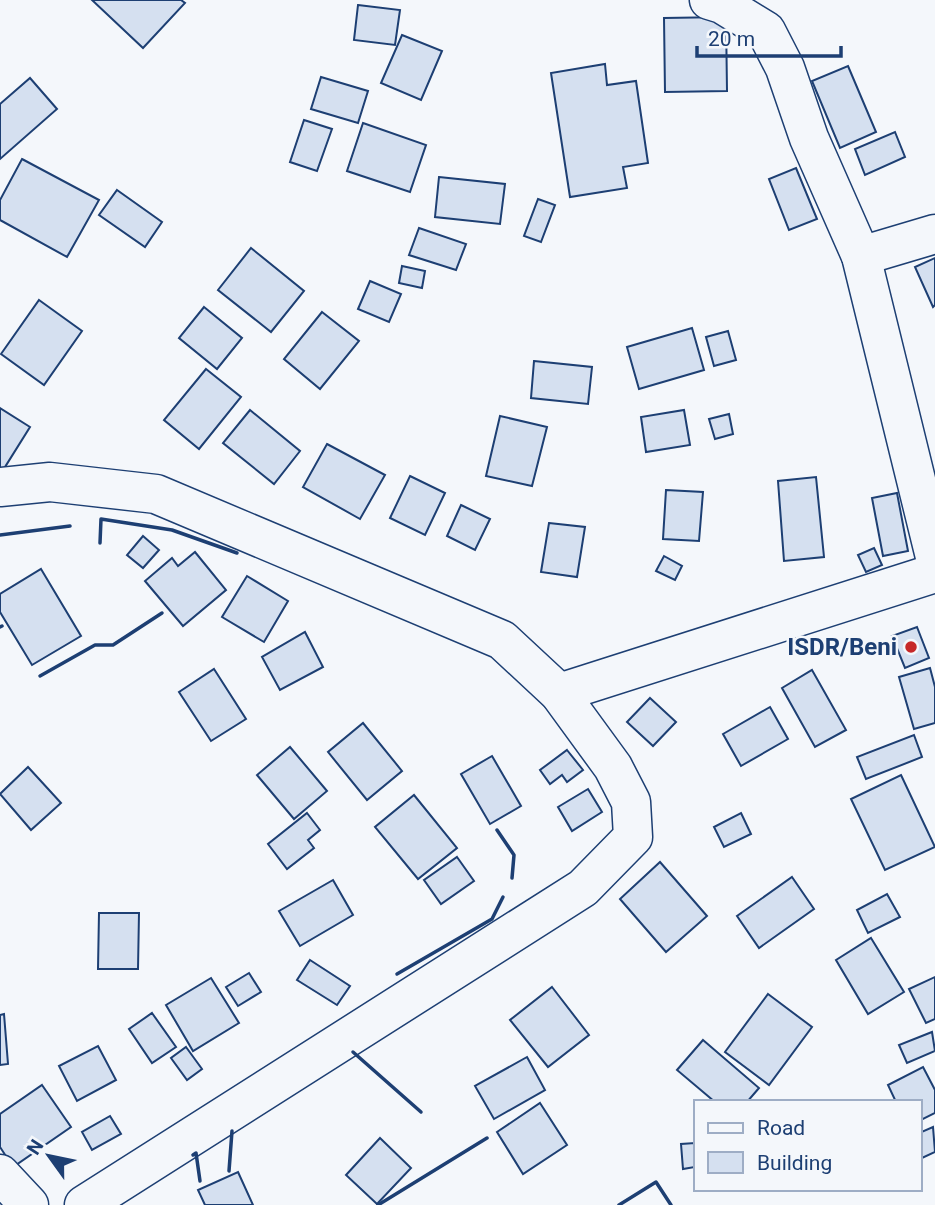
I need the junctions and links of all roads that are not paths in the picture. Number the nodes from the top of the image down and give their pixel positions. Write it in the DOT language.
graph roads {
  1 [pos="709,0"];
  2 [pos="935,234"];
  3 [pos="861,256"];
  4 [pos="0,487"];
  5 [pos="935,557"];
  6 [pos="935,573"];
  7 [pos="559,693"];
  8 [pos="0,1174"];
  9 [pos="29,1205"];
  10 [pos="84,1205"];
  1 -- 3 [label="street"];
  2 -- 3 [label="street"];
  3 -- 5 [label="street"];
  4 -- 7 [label="street"];
  6 -- 7 [label="street"];
  7 -- 10 [label="street"];
  8 -- 9 [label="street"];
}
